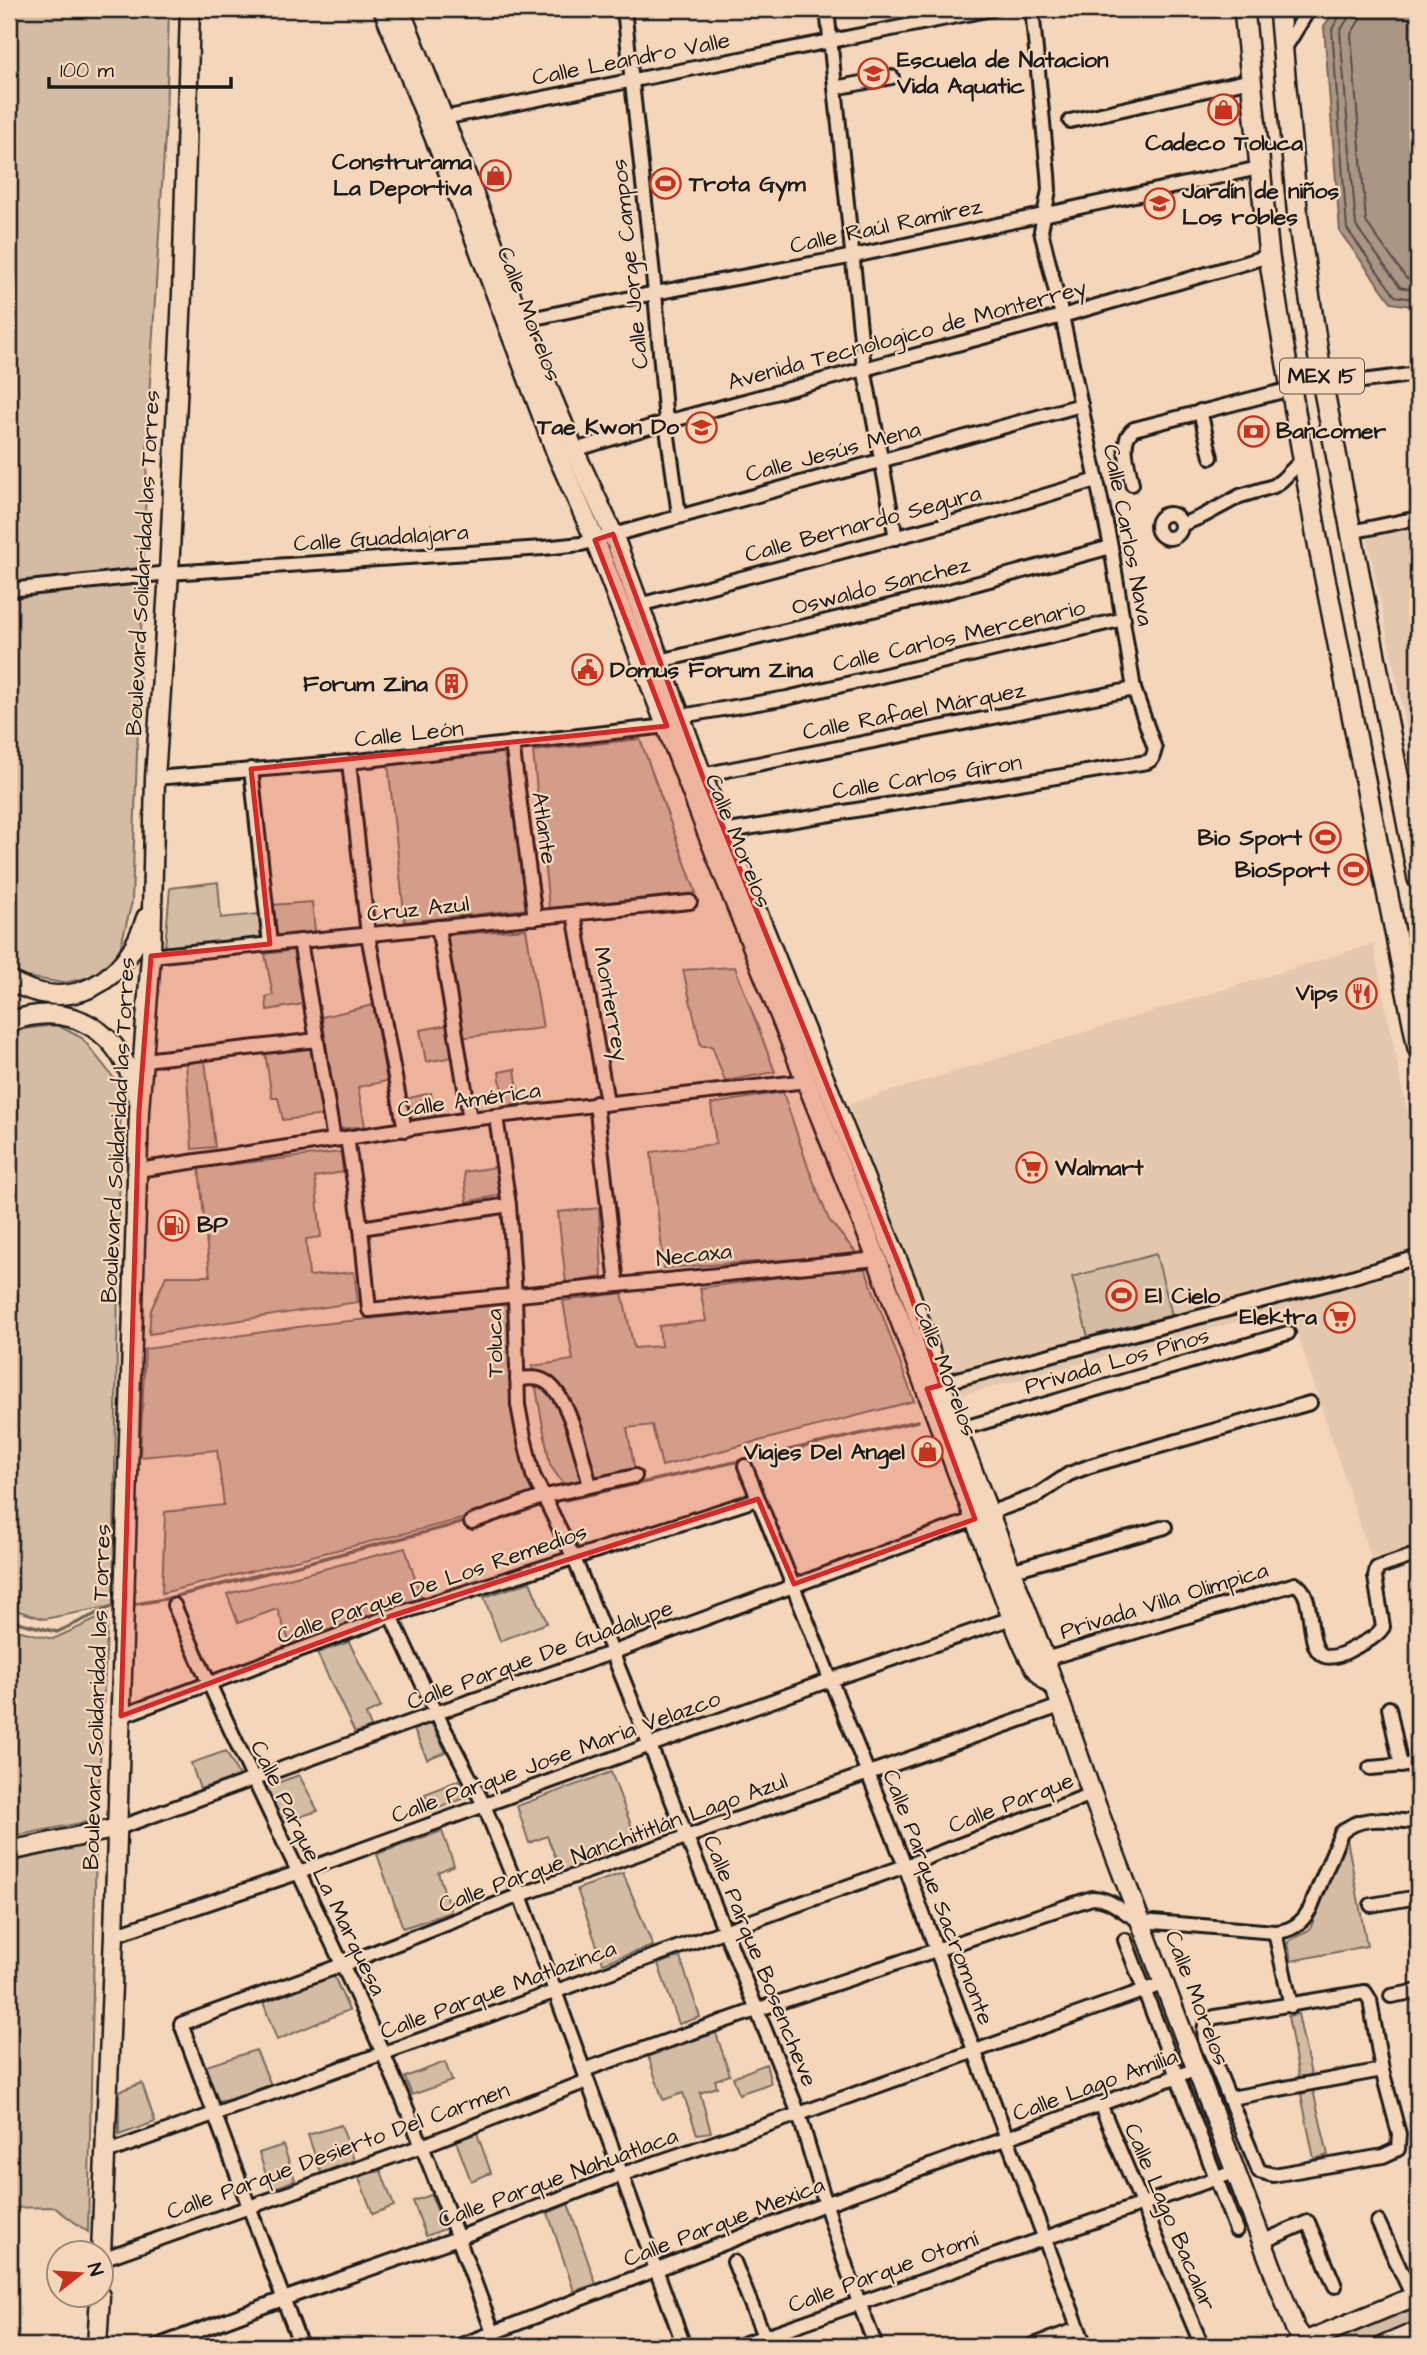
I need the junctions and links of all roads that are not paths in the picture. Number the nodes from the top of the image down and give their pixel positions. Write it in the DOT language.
graph roads {
  1 [pos="190,9"];
  2 [pos="383,9"];
  3 [pos="400,9"];
  4 [pos="624,9"];
  5 [pos="827,9"];
  6 [pos="992,9"];
  7 [pos="1032,9"];
  8 [pos="1244,9"];
  9 [pos="1279,9"];
  10 [pos="1309,9"];
  11 [pos="830,41"];
  12 [pos="1283,51"];
  13 [pos="892,77"];
  14 [pos="1251,80"];
  15 [pos="632,82"];
  16 [pos="835,88"];
  17 [pos="443,118"];
  18 [pos="1070,121"];
  19 [pos="1259,168"];
  20 [pos="1043,214"];
  21 [pos="854,256"];
  22 [pos="1269,256"];
  23 [pos="655,293"];
  24 [pos="1062,316"];
  25 [pos="520,321"];
  26 [pos="864,368"];
  27 [pos="1418,374"];
  28 [pos="1323,386"];
  29 [pos="1291,389"];
  30 [pos="1082,405"];
  31 [pos="1200,411"];
  32 [pos="666,422"];
  33 [pos="566,453"];
  34 [pos="1211,457"];
  35 [pos="1303,459"];
  36 [pos="881,462"];
  37 [pos="1097,480"];
  38 [pos="1132,484"];
  39 [pos="679,515"];
  40 [pos="1418,518"];
  41 [pos="1181,525"];
  42 [pos="1351,532"];
  43 [pos="613,534"];
  44 [pos="896,538"];
  45 [pos="595,540"];
  46 [pos="1111,547"];
  47 [pos="169,573"];
  48 [pos="9,590"];
  49 [pos="639,605"];
  50 [pos="1124,619"];
  51 [pos="660,661"];
  52 [pos="1134,689"];
  53 [pos="674,721"];
  54 [pos="512,743"];
  55 [pos="1152,759"];
  56 [pos="348,762"];
  57 [pos="251,769"];
  58 [pos="702,775"];
  59 [pos="155,778"];
  60 [pos="717,833"];
  61 [pos="1418,879"];
  62 [pos="151,899"];
  63 [pos="690,902"];
  64 [pos="574,914"];
  65 [pos="535,918"];
  66 [pos="438,927"];
  67 [pos="368,935"];
  68 [pos="300,941"];
  69 [pos="270,944"];
  70 [pos="151,956"];
  71 [pos="9,981"];
  72 [pos="9,1021"];
  73 [pos="317,1040"];
  74 [pos="1418,1048"];
  75 [pos="144,1060"];
  76 [pos="807,1081"];
  77 [pos="602,1103"];
  78 [pos="139,1111"];
  79 [pos="496,1116"];
  80 [pos="470,1119"];
  81 [pos="405,1130"];
  82 [pos="340,1139"];
  83 [pos="138,1170"];
  84 [pos="509,1205"];
  85 [pos="361,1228"];
  86 [pos="1418,1257"];
  87 [pos="877,1259"];
  88 [pos="617,1284"];
  89 [pos="516,1295"];
  90 [pos="1288,1333"];
  91 [pos="517,1379"];
  92 [pos="934,1387"];
  93 [pos="1310,1402"];
  94 [pos="957,1430"];
  95 [pos="746,1466"];
  96 [pos="635,1476"];
  97 [pos="590,1485"];
  98 [pos="545,1496"];
  99 [pos="758,1499"];
  100 [pos="982,1516"];
  101 [pos="471,1522"];
  102 [pos="1165,1527"];
  103 [pos="1418,1554"];
  104 [pos="574,1558"];
  105 [pos="1010,1572"];
  106 [pos="793,1584"];
  107 [pos="174,1605"];
  108 [pos="391,1616"];
  109 [pos="1012,1618"];
  110 [pos="611,1653"];
  111 [pos="1045,1659"];
  112 [pos="830,1680"];
  113 [pos="208,1685"];
  114 [pos="1053,1686"];
  115 [pos="1060,1706"];
  116 [pos="1389,1708"];
  117 [pos="436,1713"];
  118 [pos="121,1716"];
  119 [pos="650,1746"];
  120 [pos="1418,1764"];
  121 [pos="1401,1766"];
  122 [pos="1370,1768"];
  123 [pos="867,1774"];
  124 [pos="252,1780"];
  125 [pos="1093,1794"];
  126 [pos="484,1805"];
  127 [pos="1418,1822"];
  128 [pos="118,1828"];
  129 [pos="688,1838"];
  130 [pos="9,1851"];
  131 [pos="905,1866"];
  132 [pos="297,1873"];
  133 [pos="520,1895"];
  134 [pos="1418,1897"];
  135 [pos="1371,1905"];
  136 [pos="1141,1921"];
  137 [pos="726,1930"];
  138 [pos="1275,1932"];
  139 [pos="114,1935"];
  140 [pos="1125,1940"];
  141 [pos="936,1950"];
  142 [pos="342,1965"];
  143 [pos="1164,1983"];
  144 [pos="1145,1990"];
  145 [pos="1418,1991"];
  146 [pos="555,1992"];
  147 [pos="1391,1996"];
  148 [pos="1291,2006"];
  149 [pos="756,2010"];
  150 [pos="975,2050"];
  151 [pos="383,2053"];
  152 [pos="1197,2069"];
  153 [pos="1382,2070"];
  154 [pos="585,2075"];
  155 [pos="1177,2076"];
  156 [pos="1231,2098"];
  157 [pos="1100,2104"];
  158 [pos="215,2114"];
  159 [pos="799,2114"];
  160 [pos="1007,2140"];
  161 [pos="422,2146"];
  162 [pos="105,2153"];
  163 [pos="1237,2171"];
  164 [pos="623,2174"];
  165 [pos="1217,2178"];
  166 [pos="825,2204"];
  167 [pos="1142,2204"];
  168 [pos="250,2207"];
  169 [pos="1378,2222"];
  170 [pos="1236,2230"];
  171 [pos="1043,2237"];
  172 [pos="458,2238"];
  173 [pos="102,2240"];
  174 [pos="1264,2241"];
  175 [pos="116,2254"];
  176 [pos="734,2262"];
  177 [pos="656,2271"];
  178 [pos="1335,2286"];
  179 [pos="1416,2296"];
  180 [pos="283,2299"];
  181 [pos="858,2304"];
  182 [pos="99,2310"];
  183 [pos="1078,2329"];
  184 [pos="1418,2331"];
  185 [pos="764,2336"];
  186 [pos="496,2340"];
  187 [pos="1299,2342"];
  188 [pos="97,2346"];
  189 [pos="157,2346"];
  190 [pos="301,2346"];
  191 [pos="459,2346"];
  192 [pos="684,2346"];
  193 [pos="737,2346"];
  194 [pos="876,2346"];
  195 [pos="1031,2346"];
  196 [pos="1085,2346"];
  197 [pos="1202,2346"];
  198 [pos="1383,2346"];
  1 -- 47 [label="main road, Boulevard Solidaridad las Torres"];
  2 -- 33 [label="main road, Calle Morelos"];
  3 -- 17 [label="main road, Calle Morelos"];
  4 -- 15 [label="street, Calle Jorge Campos"];
  5 -- 11 [label="street"];
  6 -- 11 [label="street, Calle Leandro Valle"];
  7 -- 20 [label="street, Calle Carlos Nava"];
  8 -- 14 [label="main road, MEX 15"];
  9 -- 12 [label="main road, MEX 15"];
  10 -- 12 [label="street"];
  11 -- 15 [label="street, Calle Leandro Valle"];
  11 -- 16 [label="street"];
  12 -- 28 [label="main road, MEX 15"];
  13 -- 16 [label="street"];
  14 -- 18 [label="street"];
  14 -- 19 [label="main road, MEX 15"];
  15 -- 17 [label="street, Calle Leandro Valle"];
  15 -- 23 [label="street, Calle Jorge Campos"];
  16 -- 21 [label="street"];
  17 -- 25 [label="main road, Calle Morelos"];
  19 -- 20 [label="street, Calle Raúl Ramírez"];
  19 -- 22 [label="main road, MEX 15"];
  20 -- 21 [label="street, Calle Raúl Ramírez"];
  20 -- 24 [label="street, Calle Carlos Nava"];
  21 -- 23 [label="street, Calle Raúl Ramírez"];
  21 -- 26 [label="street"];
  22 -- 24 [label="street, Avenida Tecnologico de Monterrey"];
  22 -- 29 [label="main road, MEX 15"];
  23 -- 25 [label="street, Calle Raúl Ramírez"];
  23 -- 32 [label="street, Calle Jorge Campos"];
  24 -- 26 [label="street, Avenida Tecnologico de Monterrey"];
  24 -- 30 [label="street, Calle Carlos Nava"];
  25 -- 33 [label="main road, Calle Morelos"];
  26 -- 32 [label="street, Avenida Tecnologico de Monterrey"];
  26 -- 36 [label="street"];
  27 -- 28 [label="street"];
  28 -- 42 [label="main road, MEX 15"];
  29 -- 31 [label="street"];
  29 -- 35 [label="main road, MEX 15"];
  30 -- 36 [label="street, Calle Jesús Mena"];
  30 -- 37 [label="street, Calle Carlos Nava"];
  31 -- 34 [label="street"];
  31 -- 38 [label="street"];
  32 -- 33 [label="street, Avenida Tecnologico de Monterrey"];
  32 -- 39 [label="street, Calle Jorge Campos"];
  33 -- 43 [label="main road, Calle Morelos"];
  33 -- 45 [label="main road, Calle Morelos"];
  35 -- 41 [label="street"];
  35 -- 74 [label="main road, MEX 15"];
  36 -- 39 [label="street, Calle Jesús Mena"];
  36 -- 44 [label="street"];
  37 -- 44 [label="street, Calle Bernardo Segura"];
  37 -- 46 [label="street, Calle Carlos Nava"];
  39 -- 43 [label="street, Calle Jesús Mena"];
  40 -- 42 [label="street"];
  42 -- 61 [label="main road, MEX 15"];
  43 -- 45 [label="street, Calle Jesús Mena"];
  43 -- 49 [label="main road, Calle Morelos"];
  44 -- 49 [label="street, Calle Bernardo Segura"];
  45 -- 47 [label="street, Calle Guadalajara"];
  45 -- 53 [label="main road, Calle Morelos"];
  46 -- 50 [label="street, Calle Carlos Nava"];
  46 -- 51 [label="street, Oswaldo Sanchez"];
  47 -- 48 [label="street, Calle Guadalajara"];
  47 -- 59 [label="main road, Boulevard Solidaridad las Torres"];
  49 -- 51 [label="main road, Calle Morelos"];
  50 -- 52 [label="street, Calle Carlos Nava"];
  50 -- 53 [label="street, Calle Carlos Mercenario"];
  51 -- 53 [label="main road, Calle Morelos"];
  52 -- 55 [label="street, Calle Carlos Nava"];
  52 -- 58 [label="street, Calle Rafael Márquez"];
  53 -- 54 [label="street, Calle León"];
  53 -- 58 [label="main road, Calle Morelos"];
  53 -- 60 [label="main road, Calle Morelos"];
  54 -- 56 [label="street, Calle León"];
  54 -- 65 [label="street, Atlante"];
  55 -- 60 [label="street, Calle Carlos Giron"];
  56 -- 57 [label="street, Calle León"];
  56 -- 67 [label="street"];
  57 -- 59 [label="street, Calle León"];
  57 -- 69 [label="street"];
  58 -- 60 [label="main road, Calle Morelos"];
  59 -- 62 [label="main road, Boulevard Solidaridad las Torres"];
  60 -- 76 [label="main road, Calle Morelos"];
  60 -- 92 [label="main road, Calle Morelos"];
  62 -- 70 [label="main road, Boulevard Solidaridad las Torres"];
  62 -- 71 [label="main road"];
  63 -- 64 [label="street, Cruz Azul"];
  64 -- 65 [label="street, Cruz Azul"];
  64 -- 77 [label="street, Monterrey"];
  65 -- 66 [label="street, Cruz Azul"];
  66 -- 67 [label="street, Cruz Azul"];
  66 -- 80 [label="street"];
  67 -- 68 [label="street, Cruz Azul"];
  67 -- 81 [label="street"];
  68 -- 69 [label="street, Cruz Azul"];
  68 -- 73 [label="street"];
  69 -- 70 [label="street, Cruz Azul"];
  70 -- 75 [label="main road, Boulevard Solidaridad las Torres"];
  72 -- 78 [label="main road"];
  73 -- 75 [label="street"];
  73 -- 82 [label="street"];
  75 -- 78 [label="main road, Boulevard Solidaridad las Torres"];
  76 -- 77 [label="street, Calle América"];
  76 -- 87 [label="main road, Calle Morelos"];
  77 -- 79 [label="street, Calle América"];
  77 -- 88 [label="street, Monterrey"];
  78 -- 83 [label="main road, Boulevard Solidaridad las Torres"];
  79 -- 80 [label="street, Calle América"];
  79 -- 84 [label="street, Toluca"];
  80 -- 81 [label="street, Calle América"];
  81 -- 82 [label="street, Calle América"];
  82 -- 83 [label="street, Calle América"];
  82 -- 85 [label="street"];
  83 -- 118 [label="main road, Boulevard Solidaridad las Torres"];
  84 -- 85 [label="street"];
  84 -- 89 [label="street, Toluca"];
  85 -- 89 [label="street, Necaxa"];
  86 -- 92 [label="street"];
  87 -- 88 [label="street, Necaxa"];
  87 -- 92 [label="main road, Calle Morelos"];
  88 -- 89 [label="street, Necaxa"];
  89 -- 91 [label="street, Toluca"];
  90 -- 94 [label="street, Privada Los Pinos"];
  91 -- 97 [label="street"];
  91 -- 98 [label="street, Toluca"];
  92 -- 94 [label="main road, Calle Morelos"];
  92 -- 100 [label="main road, Calle Morelos"];
  93 -- 100 [label="street, Calle Parque De Guadalupe"];
  94 -- 100 [label="main road, Calle Morelos"];
  95 -- 99 [label="street, Calle Parque Sacromonte"];
  96 -- 97 [label="street"];
  97 -- 98 [label="street"];
  98 -- 101 [label="street"];
  98 -- 104 [label="street, Toluca"];
  99 -- 104 [label="street, Calle Parque De Los Remedios"];
  99 -- 106 [label="street, Calle Parque Sacromonte"];
  100 -- 105 [label="main road, Calle Morelos"];
  100 -- 106 [label="street, Calle Parque De Guadalupe"];
  100 -- 109 [label="main road, Calle Morelos"];
  102 -- 105 [label="street"];
  103 -- 111 [label="street, Privada Villa Olimpica"];
  104 -- 108 [label="street, Calle Parque De Los Remedios"];
  104 -- 110 [label="street, Calle Parque Bosencheve"];
  105 -- 111 [label="main road, Calle Morelos"];
  106 -- 110 [label="street, Calle Parque De Guadalupe"];
  106 -- 112 [label="street, Calle Parque Sacromonte"];
  107 -- 113 [label="street, Calle Parque La Marquesa"];
  108 -- 113 [label="street, Calle Parque De Los Remedios"];
  108 -- 117 [label="street"];
  109 -- 112 [label="street, Calle Parque Jose Maria Velazco"];
  109 -- 114 [label="main road, Calle Morelos"];
  110 -- 117 [label="street, Calle Parque De Guadalupe"];
  110 -- 119 [label="street, Calle Parque Bosencheve"];
  111 -- 114 [label="main road, Calle Morelos"];
  112 -- 119 [label="street, Calle Parque Jose Maria Velazco"];
  112 -- 123 [label="street, Calle Parque Sacromonte"];
  113 -- 118 [label="street, Calle Parque De Los Remedios"];
  113 -- 124 [label="street, Calle Parque La Marquesa"];
  114 -- 115 [label="main road, Calle Morelos"];
  115 -- 123 [label="street, Calle Parque Nanchititlán Lago Azul"];
  115 -- 125 [label="main road, Calle Morelos"];
  116 -- 121 [label="street"];
  117 -- 124 [label="street, Calle Parque De Guadalupe"];
  117 -- 126 [label="street"];
  118 -- 128 [label="main road, Boulevard Solidaridad las Torres"];
  119 -- 126 [label="street, Calle Parque Jose Maria Velazco"];
  119 -- 129 [label="street, Calle Parque Bosencheve"];
  120 -- 121 [label="street"];
  121 -- 122 [label="street"];
  123 -- 129 [label="street, Calle Parque Nanchititlán Lago Azul"];
  123 -- 131 [label="street, Calle Parque Sacromonte"];
  124 -- 128 [label="street, Calle Parque De Guadalupe"];
  124 -- 132 [label="street, Calle Parque La Marquesa"];
  125 -- 131 [label="street, Calle Parque"];
  125 -- 136 [label="main road, Calle Morelos"];
  126 -- 132 [label="street, Calle Parque Jose Maria Velazco"];
  126 -- 133 [label="street"];
  127 -- 138 [label="street"];
  128 -- 130 [label="main road"];
  128 -- 139 [label="main road, Boulevard Solidaridad las Torres"];
  129 -- 133 [label="street, Calle Parque Nanchititlán Lago Azul"];
  129 -- 137 [label="street, Calle Parque Bosencheve"];
  131 -- 137 [label="street, Calle Parque Matlazinca"];
  131 -- 141 [label="street, Calle Parque Sacromonte"];
  132 -- 139 [label="street, Calle Parque Jose Maria Velazco"];
  132 -- 142 [label="street, Calle Parque La Marquesa"];
  133 -- 142 [label="street, Calle Parque Nanchititlán Lago Azul"];
  133 -- 146 [label="street"];
  134 -- 135 [label="street"];
  136 -- 138 [label="street"];
  136 -- 141 [label="street, Calle Parque Desierto Del Carmen"];
  136 -- 143 [label="main road, Calle Morelos"];
  137 -- 146 [label="street, Calle Parque Matlazinca"];
  137 -- 149 [label="street, Calle Parque Bosencheve"];
  138 -- 148 [label="street"];
  139 -- 162 [label="main road, Boulevard Solidaridad las Torres"];
  140 -- 144 [label="street"];
  141 -- 149 [label="street, Calle Parque Desierto Del Carmen"];
  141 -- 150 [label="street, Calle Parque Sacromonte"];
  142 -- 151 [label="street, Calle Parque La Marquesa"];
  142 -- 158 [label="street, Calle Parque Nanchititlán Lago Azul"];
  143 -- 144 [label="street, Calle Parque Nahuatlaca"];
  143 -- 152 [label="main road, Calle Morelos"];
  144 -- 150 [label="street, Calle Parque Nahuatlaca"];
  144 -- 155 [label="street"];
  145 -- 147 [label="street"];
  146 -- 151 [label="street, Calle Parque Matlazinca"];
  146 -- 154 [label="street"];
  148 -- 153 [label="street"];
  148 -- 156 [label="street"];
  149 -- 154 [label="street, Calle Parque Desierto Del Carmen"];
  149 -- 159 [label="street, Calle Parque Bosencheve"];
  150 -- 159 [label="street, Calle Parque Nahuatlaca"];
  150 -- 160 [label="street, Calle Parque Sacromonte"];
  151 -- 158 [label="street, Calle Parque Matlazinca"];
  151 -- 161 [label="street, Calle Parque La Marquesa"];
  152 -- 155 [label="street, Calle Lago Amilia"];
  152 -- 163 [label="main road, Calle Morelos"];
  153 -- 156 [label="street"];
  153 -- 156 [label="street"];
  154 -- 161 [label="street, Calle Parque Desierto Del Carmen"];
  154 -- 164 [label="street"];
  155 -- 157 [label="street, Calle Lago Amilia"];
  155 -- 165 [label="street"];
  157 -- 160 [label="street, Calle Lago Amilia"];
  157 -- 167 [label="street, Calle Lago Bacalar"];
  158 -- 162 [label="street, Calle Parque Matlazinca"];
  158 -- 168 [label="street"];
  159 -- 164 [label="street, Calle Parque Nahuatlaca"];
  159 -- 166 [label="street, Calle Parque Bosencheve"];
  160 -- 166 [label="street, Calle Parque Mexica"];
  160 -- 171 [label="street, Calle Parque Sacromonte"];
  161 -- 168 [label="street, Calle Parque Desierto Del Carmen"];
  161 -- 172 [label="street, Calle Parque La Marquesa"];
  162 -- 173 [label="main road, Boulevard Solidaridad las Torres"];
  163 -- 165 [label="street, Calle Parque Otomí"];
  163 -- 174 [label="main road, Calle Morelos"];
  164 -- 172 [label="street, Calle Parque Nahuatlaca"];
  164 -- 177 [label="street"];
  165 -- 167 [label="street, Calle Parque Otomí"];
  165 -- 170 [label="street"];
  166 -- 177 [label="street, Calle Parque Mexica"];
  166 -- 181 [label="street, Calle Parque Bosencheve"];
  167 -- 171 [label="street, Calle Parque Otomí"];
  167 -- 197 [label="street, Calle Lago Bacalar"];
  168 -- 175 [label="street, Calle Parque Desierto Del Carmen"];
  168 -- 180 [label="street"];
  169 -- 179 [label="street"];
  171 -- 181 [label="street, Calle Parque Otomí"];
  171 -- 183 [label="street, Calle Parque Sacromonte"];
  172 -- 180 [label="street, Calle Parque Nahuatlaca"];
  172 -- 186 [label="street, Calle Parque La Marquesa"];
  174 -- 178 [label="street"];
  174 -- 187 [label="main road, Calle Morelos"];
  176 -- 185 [label="street"];
  177 -- 186 [label="street, Calle Parque Mexica"];
  177 -- 192 [label="street"];
  179 -- 187 [label="main road"];
  180 -- 189 [label="street, Calle Parque Nahuatlaca"];
  180 -- 190 [label="street"];
  181 -- 185 [label="street, Calle Parque Otomí"];
  181 -- 194 [label="street, Calle Parque Bosencheve"];
  182 -- 188 [label="main road"];
  183 -- 195 [label="street"];
  183 -- 196 [label="street, Calle Parque Sacromonte"];
  184 -- 198 [label="main road"];
  185 -- 193 [label="street, Calle Parque Otomí"];
  186 -- 191 [label="street, Calle Parque Mexica"];
}
